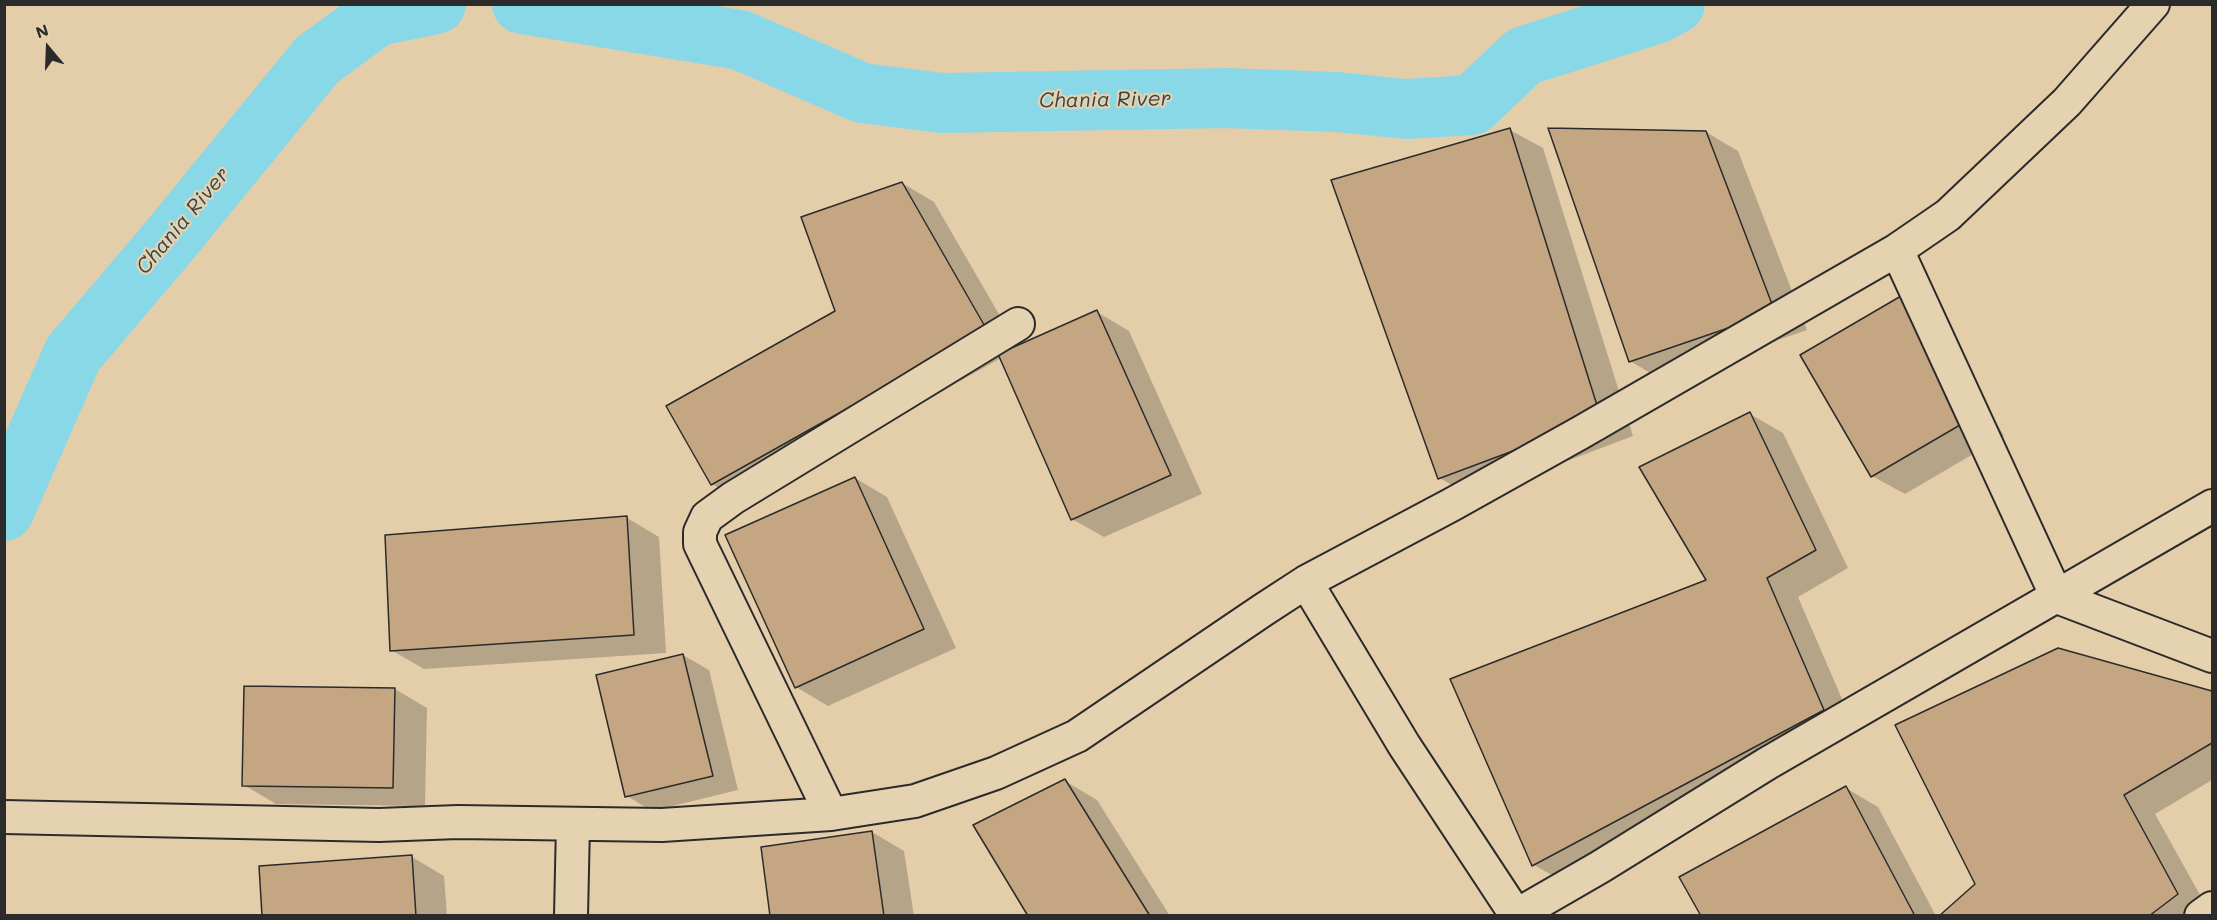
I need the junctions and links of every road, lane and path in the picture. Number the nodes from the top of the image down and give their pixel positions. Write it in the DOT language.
graph roads {
  1 [pos="2153,4"];
  2 [pos="1897,250"];
  3 [pos="1018,324"];
  4 [pos="2212,506"];
  5 [pos="1306,582"];
  6 [pos="2057,597"];
  7 [pos="2212,656"];
  8 [pos="831,814"];
  9 [pos="4,817"];
  10 [pos="573,824"];
  11 [pos="2212,908"];
  12 [pos="571,915"];
  13 [pos="1515,915"];
  14 [pos="2201,915"];
  1 -- 2 [label="street"];
  2 -- 5 [label="street"];
  2 -- 6 [label="street"];
  3 -- 8 [label="street"];
  4 -- 6 [label="street"];
  5 -- 8 [label="street"];
  5 -- 13 [label="street"];
  6 -- 7 [label="street"];
  6 -- 13 [label="street"];
  8 -- 10 [label="street"];
  9 -- 10 [label="street"];
  10 -- 12 [label="street"];
  11 -- 14 [label="street"];
}
